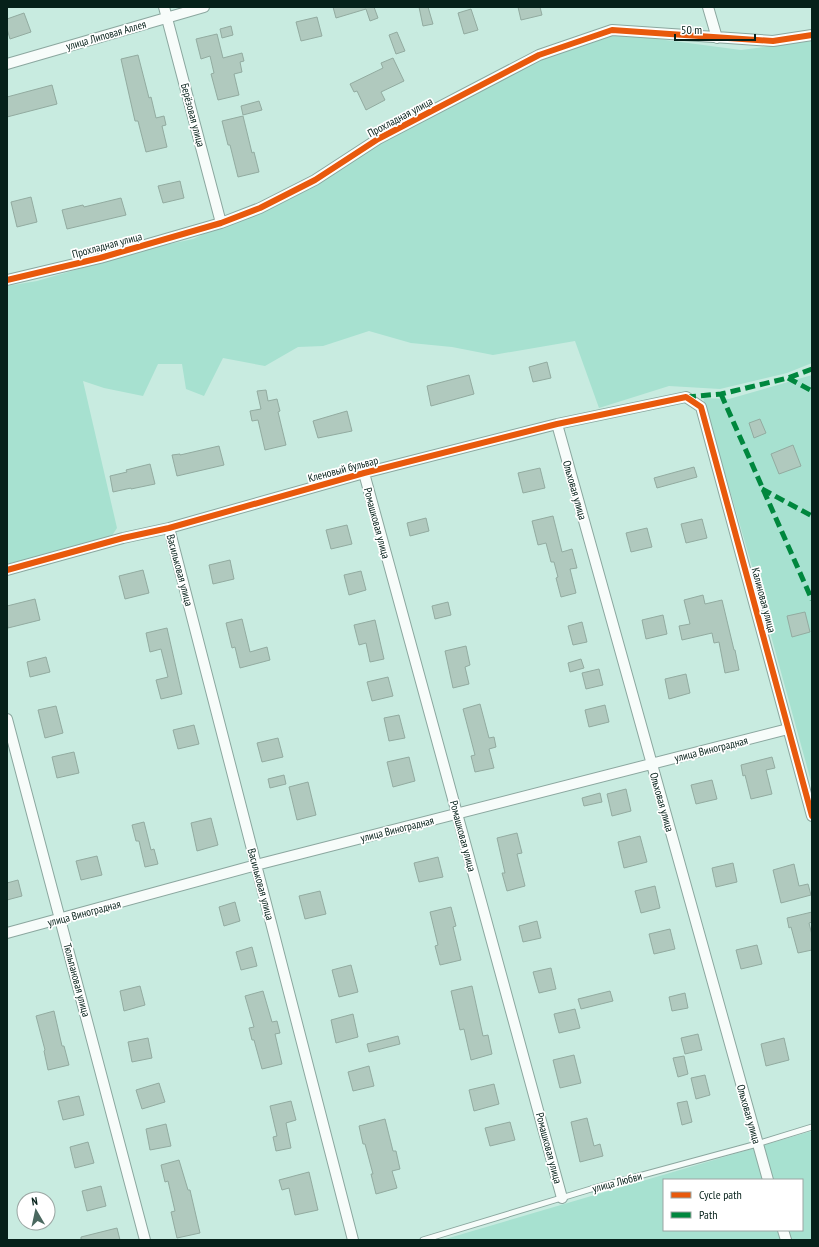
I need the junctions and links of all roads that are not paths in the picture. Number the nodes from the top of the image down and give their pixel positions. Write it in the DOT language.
graph roads {
  1 [pos="164,7"];
  2 [pos="204,7"];
  3 [pos="708,7"];
  4 [pos="168,17"];
  5 [pos="812,35"];
  6 [pos="717,38"];
  7 [pos="7,64"];
  8 [pos="221,223"];
  9 [pos="7,280"];
  10 [pos="686,397"];
  11 [pos="556,424"];
  12 [pos="364,473"];
  13 [pos="169,528"];
  14 [pos="7,570"];
  15 [pos="7,719"];
  16 [pos="788,729"];
  17 [pos="651,764"];
  18 [pos="457,814"];
  19 [pos="812,816"];
  20 [pos="256,865"];
  21 [pos="61,919"];
  22 [pos="7,933"];
  23 [pos="812,1127"];
  24 [pos="757,1144"];
  25 [pos="768,1179"];
  26 [pos="562,1198"];
  27 [pos="145,1240"];
  28 [pos="353,1240"];
  29 [pos="423,1240"];
  1 -- 4 [label="street, Берёзовая улица"];
  2 -- 4 [label="street, улица Липовая Аллея"];
  3 -- 6 [label="street"];
  4 -- 7 [label="street, улица Липовая Аллея"];
  4 -- 8 [label="street, Берёзовая улица"];
  5 -- 6 [label="street, Прохладная улица"];
  6 -- 8 [label="street, Прохладная улица"];
  8 -- 9 [label="street, Прохладная улица"];
  10 -- 11 [label="street, Кленовый бульвар"];
  10 -- 16 [label="street, Калиновая улица"];
  11 -- 12 [label="street, Кленовый бульвар"];
  11 -- 17 [label="street, Ольховая улица"];
  12 -- 13 [label="street, Кленовый бульвар"];
  12 -- 18 [label="street, Ромашковая улица"];
  13 -- 14 [label="street, Кленовый бульвар"];
  13 -- 20 [label="street, Васильковая улица"];
  15 -- 21 [label="street, Тюльпановая улица"];
  16 -- 17 [label="street, улица Виноградная"];
  16 -- 19 [label="street, Калиновая улица"];
  17 -- 18 [label="street, улица Виноградная"];
  17 -- 24 [label="street, Ольховая улица"];
  18 -- 20 [label="street, улица Виноградная"];
  18 -- 26 [label="street, Ромашковая улица"];
  20 -- 21 [label="street, улица Виноградная"];
  20 -- 28 [label="street, Васильковая улица"];
  21 -- 22 [label="street, улица Виноградная"];
  21 -- 27 [label="street, Тюльпановая улица"];
  23 -- 24 [label="lane, улица Любви"];
  24 -- 25 [label="street, Ольховая улица"];
  24 -- 26 [label="lane, улица Любви"];
  26 -- 29 [label="lane, улица Любви"];
}
